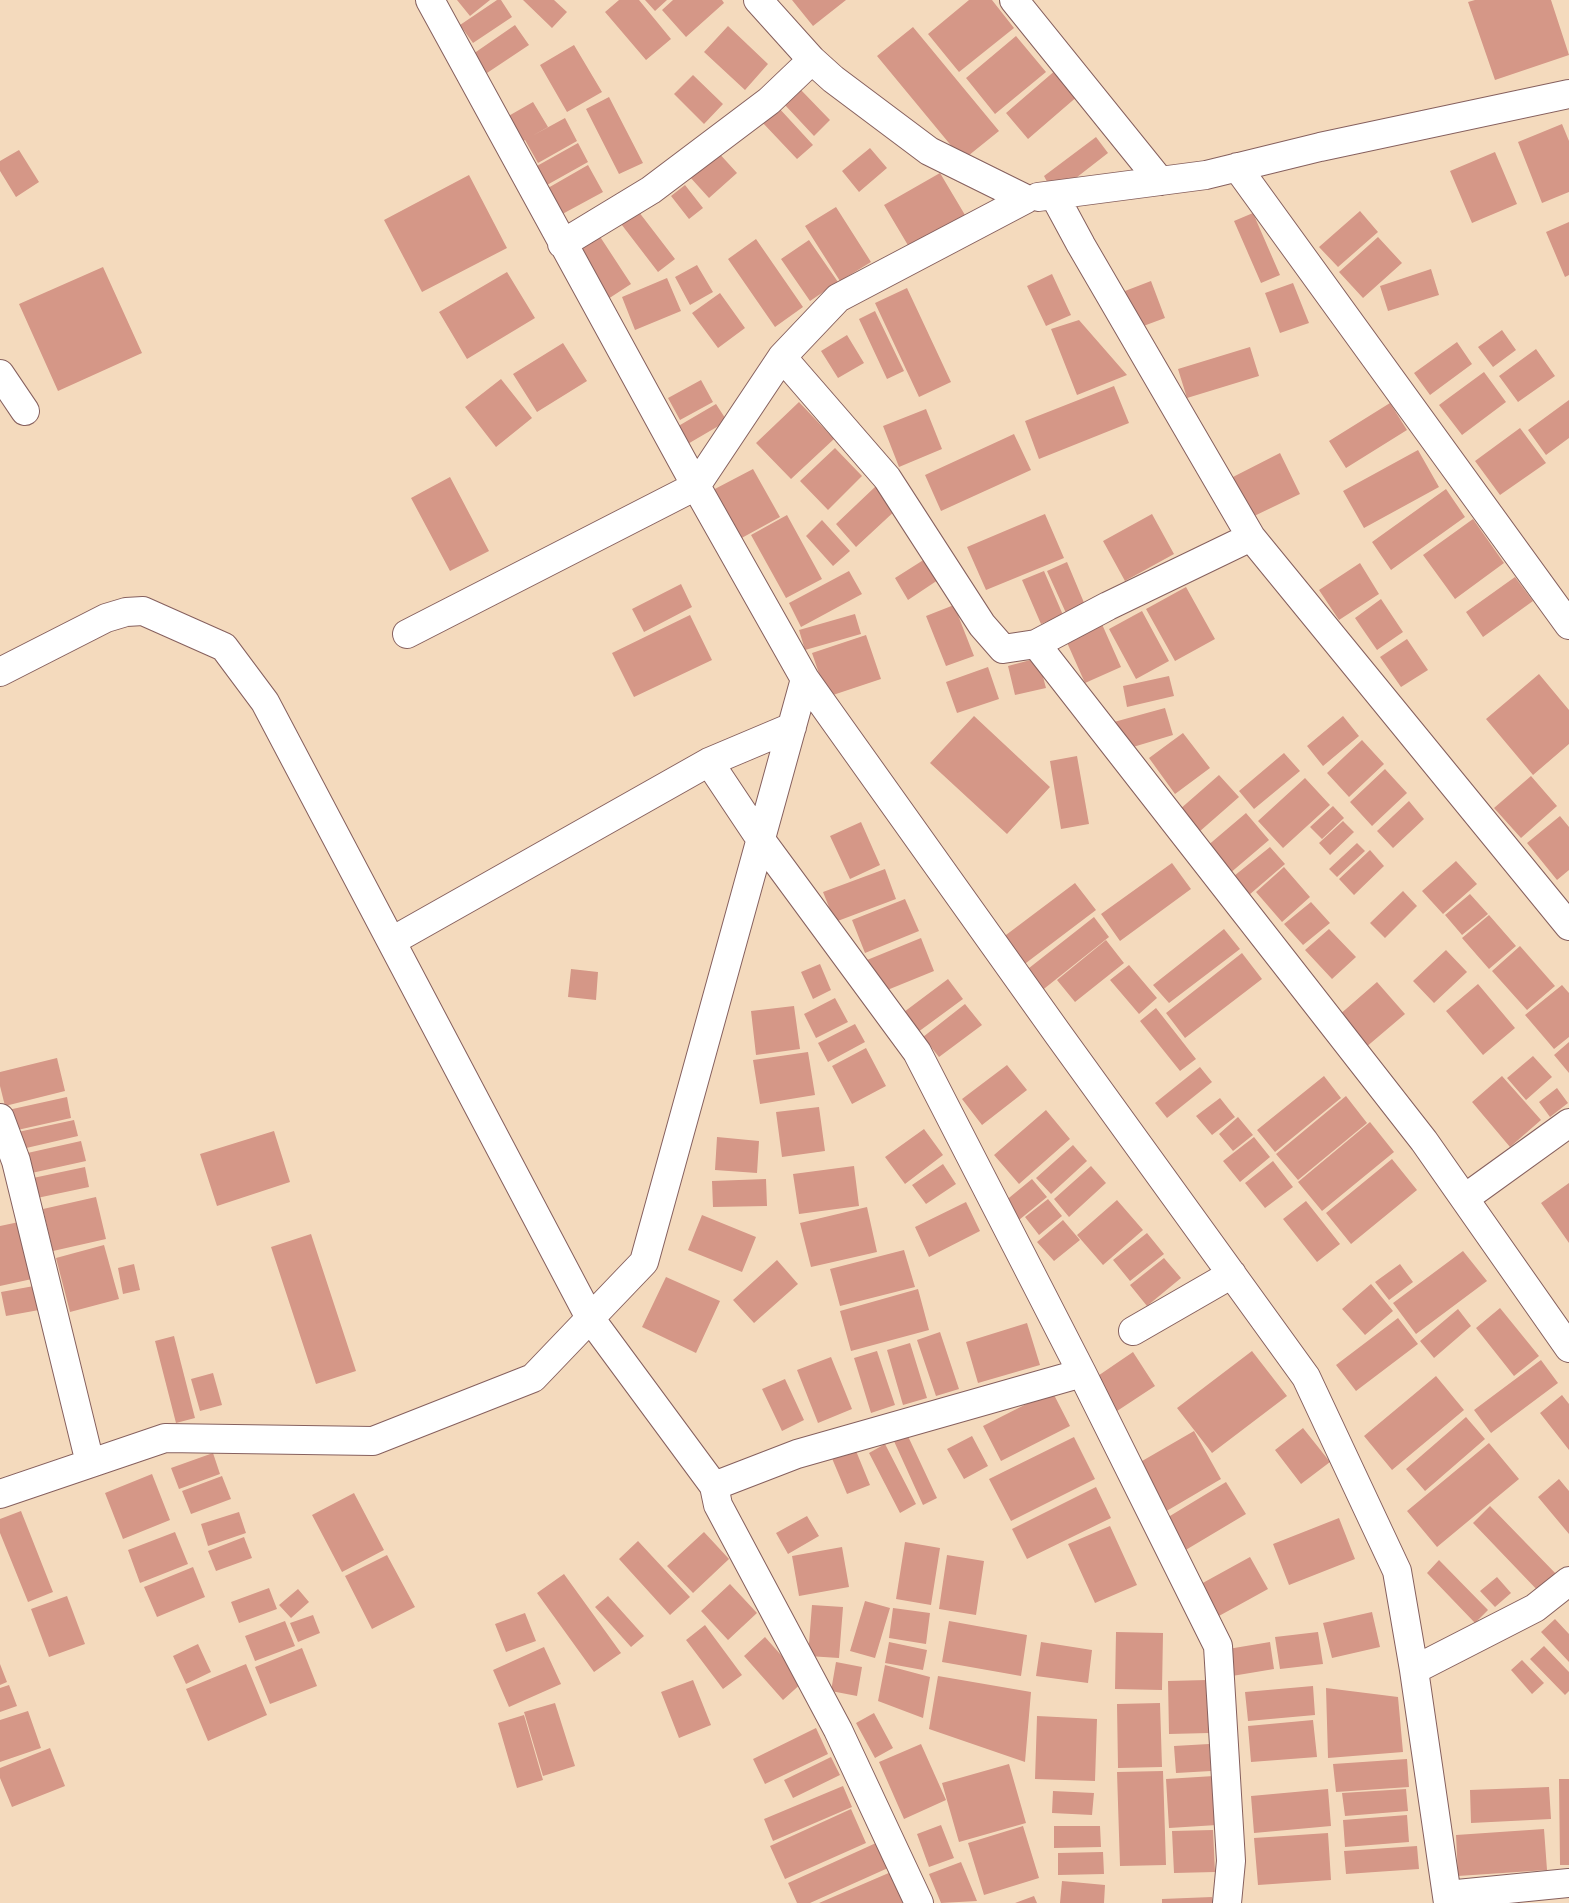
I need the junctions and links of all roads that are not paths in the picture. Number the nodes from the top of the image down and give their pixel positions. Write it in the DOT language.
graph roads {
  1 [pos="430,0"];
  2 [pos="758,0"];
  3 [pos="1014,0"];
  4 [pos="812,60"];
  5 [pos="1569,94"];
  6 [pos="1237,167"];
  7 [pos="1160,181"];
  8 [pos="1054,195"];
  9 [pos="1026,199"];
  10 [pos="562,244"];
  11 [pos="782,357"];
  12 [pos="0,374"];
  13 [pos="25,411"];
  14 [pos="696,486"];
  15 [pos="1251,537"];
  16 [pos="1569,625"];
  17 [pos="407,634"];
  18 [pos="1036,644"];
  19 [pos="0,672"];
  20 [pos="805,679"];
  21 [pos="792,727"];
  22 [pos="709,762"];
  23 [pos="761,840"];
  24 [pos="1569,926"];
  25 [pos="392,941"];
  26 [pos="0,1118"];
  27 [pos="1569,1123"];
  28 [pos="1465,1198"];
  29 [pos="1232,1274"];
  30 [pos="590,1318"];
  31 [pos="1133,1331"];
  32 [pos="1569,1348"];
  33 [pos="1082,1373"];
  34 [pos="90,1463"];
  35 [pos="714,1486"];
  36 [pos="0,1494"];
  37 [pos="1569,1581"];
  38 [pos="1414,1670"];
  39 [pos="1569,1883"];
  40 [pos="1447,1899"];
  41 [pos="919,1903"];
  42 [pos="1227,1903"];
  1 -- 10 [label="street"];
  2 -- 4 [label="street"];
  3 -- 7 [label="street"];
  4 -- 9 [label="street"];
  4 -- 10 [label="street"];
  5 -- 6 [label="street"];
  6 -- 7 [label="street"];
  6 -- 16 [label="street"];
  7 -- 8 [label="street"];
  8 -- 9 [label="street"];
  8 -- 15 [label="street"];
  9 -- 11 [label="street"];
  10 -- 14 [label="street"];
  11 -- 14 [label="street"];
  11 -- 18 [label="street"];
  12 -- 13 [label="street"];
  14 -- 17 [label="street"];
  14 -- 20 [label="street"];
  15 -- 18 [label="street"];
  15 -- 24 [label="street"];
  18 -- 28 [label="street"];
  19 -- 25 [label="street"];
  20 -- 21 [label="street"];
  20 -- 29 [label="street"];
  21 -- 22 [label="street"];
  21 -- 23 [label="street"];
  22 -- 23 [label="street"];
  22 -- 25 [label="street"];
  23 -- 30 [label="street"];
  23 -- 33 [label="street"];
  25 -- 30 [label="street"];
  26 -- 34 [label="street"];
  27 -- 28 [label="street"];
  28 -- 32 [label="street"];
  29 -- 31 [label="street"];
  29 -- 38 [label="street"];
  30 -- 34 [label="street"];
  30 -- 35 [label="street"];
  33 -- 35 [label="street"];
  33 -- 42 [label="street"];
  34 -- 36 [label="street"];
  35 -- 41 [label="street"];
  37 -- 38 [label="street"];
  38 -- 40 [label="street"];
  39 -- 40 [label="street"];
}
